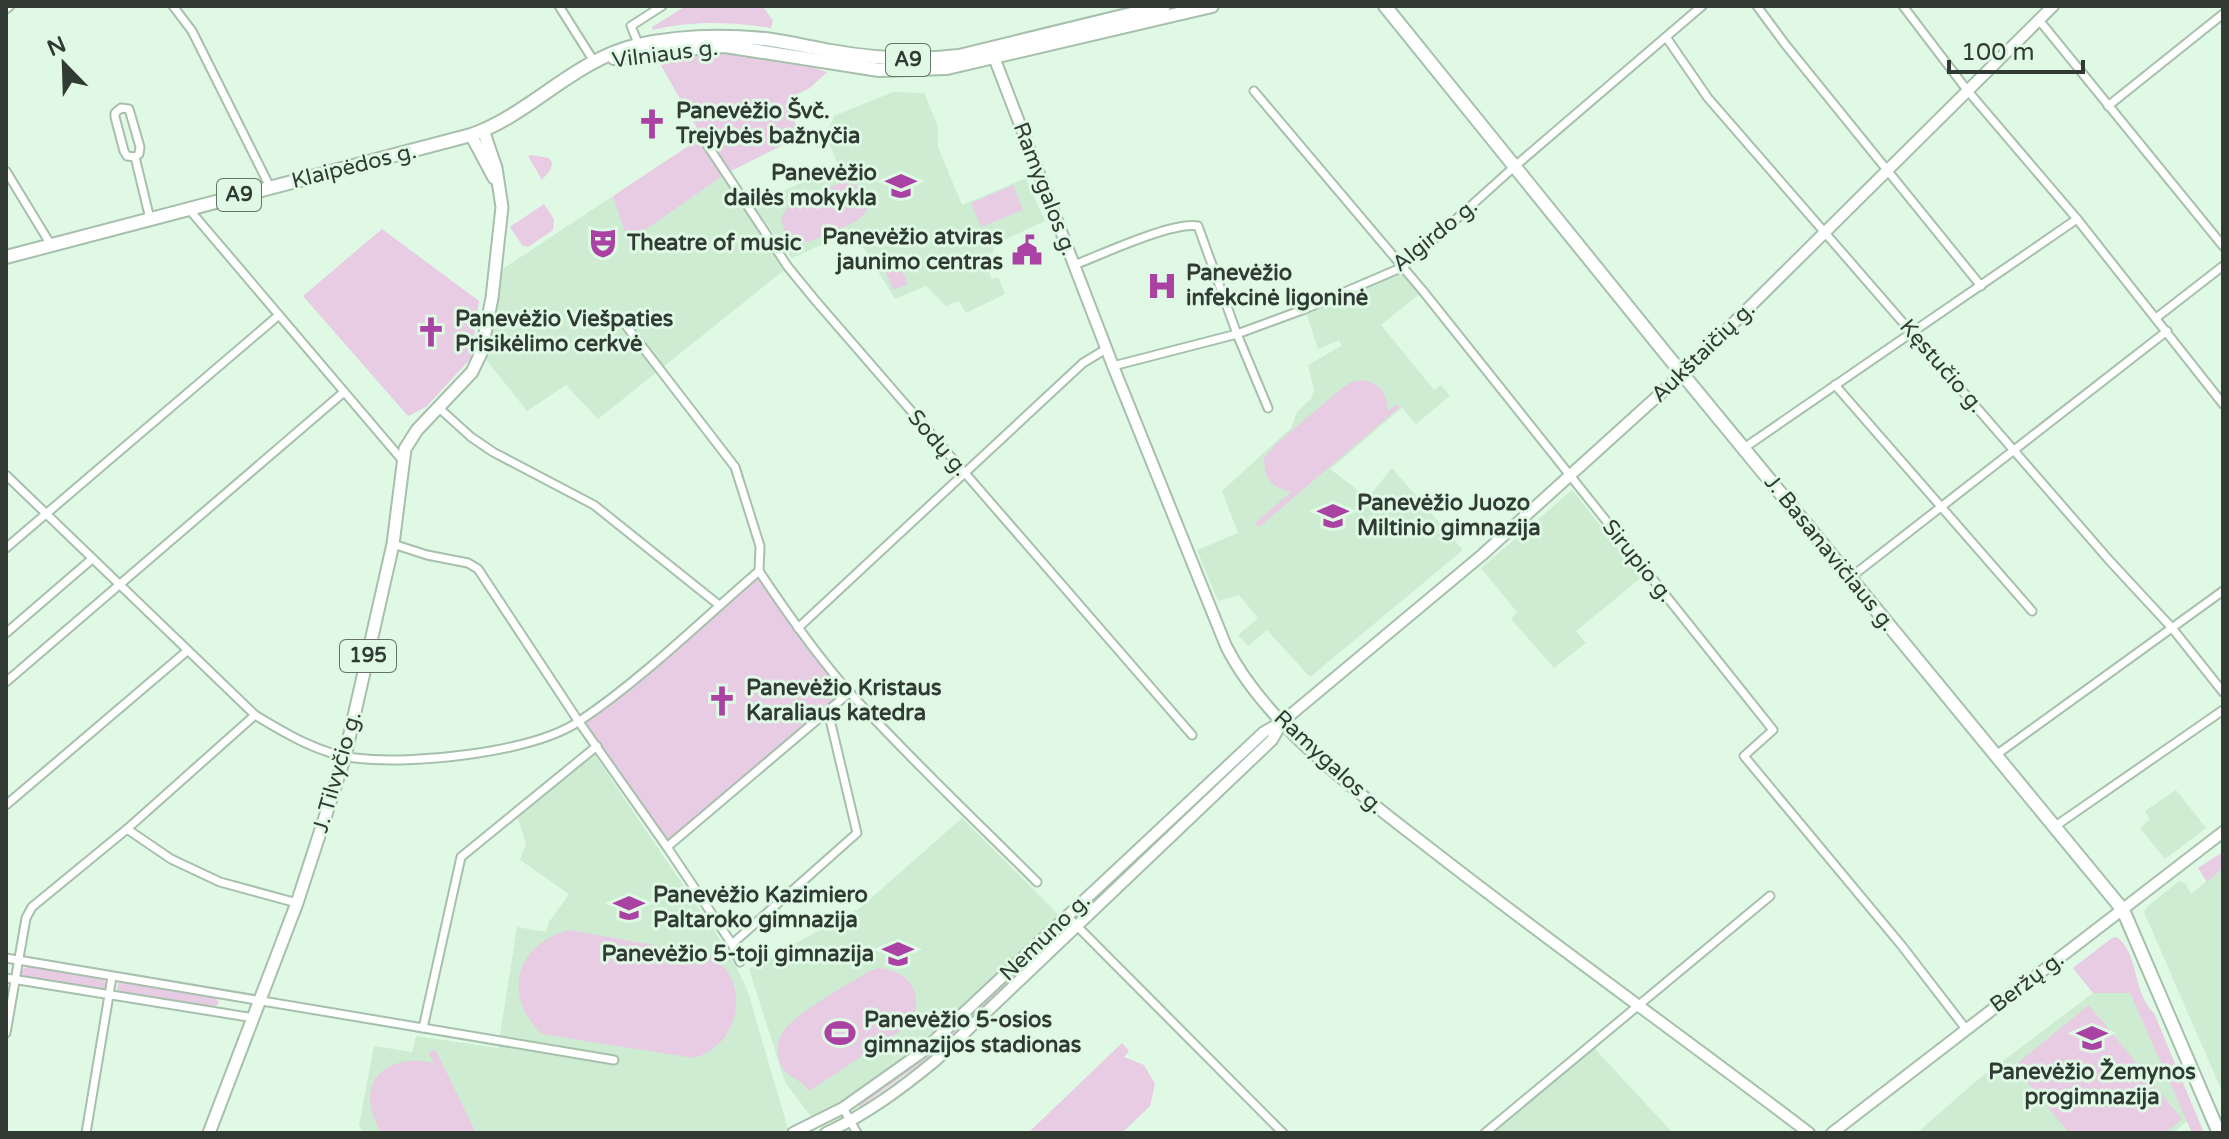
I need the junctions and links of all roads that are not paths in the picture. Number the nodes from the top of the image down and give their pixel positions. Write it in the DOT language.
graph roads {
  1 [pos="173,6"];
  2 [pos="559,6"];
  3 [pos="662,6"];
  4 [pos="1164,6"];
  5 [pos="1212,6"];
  6 [pos="1385,6"];
  7 [pos="1702,6"];
  8 [pos="1757,6"];
  9 [pos="1903,6"];
  10 [pos="2053,6"];
  11 [pos="2223,14"];
  12 [pos="2039,20"];
  13 [pos="1666,37"];
  14 [pos="640,49"];
  15 [pos="992,53"];
  16 [pos="595,63"];
  17 [pos="1967,90"];
  18 [pos="1254,91"];
  19 [pos="2108,106"];
  20 [pos="477,132"];
  21 [pos="702,137"];
  22 [pos="135,157"];
  23 [pos="1514,167"];
  24 [pos="6,171"];
  25 [pos="1888,171"];
  26 [pos="270,187"];
  27 [pos="188,208"];
  28 [pos="150,219"];
  29 [pos="2077,219"];
  30 [pos="1825,233"];
  31 [pos="51,245"];
  32 [pos="2223,246"];
  33 [pos="6,257"];
  34 [pos="1074,265"];
  35 [pos="2223,266"];
  36 [pos="1403,267"];
  37 [pos="1981,286"];
  38 [pos="279,315"];
  39 [pos="2156,318"];
  40 [pos="621,319"];
  41 [pos="1912,331"];
  42 [pos="2167,331"];
  43 [pos="1237,334"];
  44 [pos="1106,349"];
  45 [pos="1113,366"];
  46 [pos="1682,374"];
  47 [pos="1835,385"];
  48 [pos="344,392"];
  49 [pos="2223,404"];
  50 [pos="439,408"];
  51 [pos="1268,408"];
  52 [pos="1744,448"];
  53 [pos="2015,450"];
  54 [pos="403,461"];
  55 [pos="965,474"];
  56 [pos="6,475"];
  57 [pos="1571,477"];
  58 [pos="1941,507"];
  59 [pos="47,514"];
  60 [pos="393,544"];
  61 [pos="6,548"];
  62 [pos="92,559"];
  63 [pos="759,571"];
  64 [pos="1851,577"];
  65 [pos="119,585"];
  66 [pos="2223,591"];
  67 [pos="719,605"];
  68 [pos="2032,611"];
  69 [pos="798,628"];
  70 [pos="2172,628"];
  71 [pos="6,633"];
  72 [pos="187,651"];
  73 [pos="1335,677"];
  74 [pos="6,682"];
  75 [pos="850,692"];
  76 [pos="2223,692"];
  77 [pos="2223,710"];
  78 [pos="828,711"];
  79 [pos="255,715"];
  80 [pos="579,722"];
  81 [pos="1282,722"];
  82 [pos="1192,735"];
  83 [pos="597,746"];
  84 [pos="1996,755"];
  85 [pos="345,756"];
  86 [pos="6,805"];
  87 [pos="2054,827"];
  88 [pos="127,829"];
  89 [pos="2223,832"];
  90 [pos="667,847"];
  91 [pos="1037,882"];
  92 [pos="1770,896"];
  93 [pos="297,903"];
  94 [pos="2123,910"];
  95 [pos="1067,916"];
  96 [pos="1077,926"];
  97 [pos="732,944"];
  98 [pos="6,958"];
  99 [pos="19,960"];
  100 [pos="740,962"];
  101 [pos="112,977"];
  102 [pos="10,979"];
  103 [pos="109,995"];
  104 [pos="261,1001"];
  105 [pos="1637,1005"];
  106 [pos="254,1018"];
  107 [pos="423,1028"];
  108 [pos="1966,1029"];
  109 [pos="6,1033"];
  110 [pos="614,1060"];
  111 [pos="843,1108"];
  112 [pos="850,1122"];
  113 [pos="86,1133"];
  114 [pos="209,1133"];
  115 [pos="793,1133"];
  116 [pos="826,1133"];
  117 [pos="857,1133"];
  118 [pos="1283,1133"];
  119 [pos="1485,1133"];
  120 [pos="1809,1133"];
  121 [pos="1832,1133"];
  122 [pos="2219,1133"];
  1 -- 26 [label="street"];
  2 -- 16 [label="street"];
  3 -- 14 [label="street"];
  4 -- 15 [label="highway, Vilniaus g. / A9"];
  5 -- 15 [label="highway, Vilniaus g. / A9"];
  6 -- 23 [label="highway, J. Basanavičiaus g."];
  7 -- 13 [label="street, Algirdo g."];
  8 -- 25 [label="street"];
  9 -- 17 [label="street"];
  10 -- 12 [label="main road, Aukštaičių g."];
  11 -- 19 [label="street"];
  12 -- 17 [label="main road, Aukštaičių g."];
  12 -- 19 [label="street"];
  13 -- 23 [label="street, Algirdo g."];
  13 -- 30 [label="street, Kęstučio g."];
  14 -- 15 [label="highway, Vilniaus g. / A9"];
  14 -- 16 [label="highway, Vilniaus g. / A9"];
  15 -- 34 [label="main road, Ramygalos g."];
  16 -- 20 [label="highway, Klaipėdos g. / A9"];
  17 -- 25 [label="main road, Aukštaičių g."];
  17 -- 29 [label="street"];
  18 -- 36 [label="street, Sirupio g."];
  19 -- 32 [label="street"];
  20 -- 26 [label="highway, Klaipėdos g. / A9"];
  20 -- 50 [label="main road, J. Tilvyčio g. / 195"];
  21 -- 55 [label="street, Sodų g."];
  22 -- 22 [label="street"];
  22 -- 28 [label="street"];
  23 -- 36 [label="street, Algirdo g."];
  23 -- 46 [label="highway, J. Basanavičiaus g."];
  24 -- 31 [label="street"];
  25 -- 30 [label="main road, Aukštaičių g."];
  25 -- 37 [label="street"];
  26 -- 27 [label="highway, Klaipėdos g. / A9"];
  27 -- 28 [label="highway, Klaipėdos g. / A9"];
  27 -- 38 [label="street"];
  28 -- 31 [label="highway, Klaipėdos g. / A9"];
  29 -- 37 [label="street"];
  29 -- 39 [label="street"];
  30 -- 41 [label="street, Kęstučio g."];
  30 -- 46 [label="main road, Aukštaičių g."];
  31 -- 33 [label="highway, Klaipėdos g. / A9"];
  34 -- 43 [label="street"];
  34 -- 44 [label="main road, Ramygalos g."];
  35 -- 39 [label="street"];
  36 -- 43 [label="street, Algirdo g."];
  36 -- 57 [label="street, Sirupio g."];
  37 -- 41 [label="street"];
  38 -- 48 [label="street"];
  38 -- 59 [label="street"];
  39 -- 42 [label="street"];
  40 -- 63 [label="street"];
  41 -- 47 [label="street"];
  41 -- 53 [label="street, Kęstučio g."];
  42 -- 49 [label="street"];
  42 -- 53 [label="street"];
  43 -- 45 [label="street, Algirdo g."];
  43 -- 51 [label="street"];
  44 -- 45 [label="main road, Ramygalos g."];
  44 -- 55 [label="street"];
  45 -- 81 [label="main road, Ramygalos g."];
  46 -- 52 [label="highway, J. Basanavičiaus g."];
  46 -- 57 [label="main road, Aukštaičių g."];
  47 -- 52 [label="street"];
  47 -- 58 [label="street"];
  48 -- 54 [label="street"];
  48 -- 65 [label="street"];
  50 -- 54 [label="main road, J. Tilvyčio g. / 195"];
  50 -- 67 [label="street"];
  52 -- 64 [label="highway, J. Basanavičiaus g."];
  53 -- 58 [label="street"];
  53 -- 70 [label="street, Kęstučio g."];
  54 -- 60 [label="main road, J. Tilvyčio g. / 195"];
  55 -- 69 [label="street"];
  55 -- 82 [label="street, Sodų g."];
  56 -- 59 [label="street"];
  57 -- 73 [label="main road, Aukštaičių g."];
  57 -- 108 [label="street, Sirupio g."];
  58 -- 64 [label="street"];
  58 -- 68 [label="street"];
  59 -- 61 [label="street"];
  59 -- 62 [label="street"];
  60 -- 80 [label="street"];
  60 -- 85 [label="main road, J. Tilvyčio g. / 195"];
  62 -- 65 [label="street"];
  62 -- 71 [label="street"];
  63 -- 67 [label="street"];
  63 -- 69 [label="street"];
  64 -- 84 [label="highway, J. Basanavičiaus g."];
  65 -- 72 [label="street"];
  65 -- 74 [label="street"];
  66 -- 70 [label="street"];
  67 -- 80 [label="street"];
  69 -- 75 [label="street"];
  70 -- 76 [label="street, Kęstučio g."];
  70 -- 84 [label="street"];
  72 -- 79 [label="street"];
  72 -- 86 [label="street"];
  73 -- 81 [label="main road, Nemuno g."];
  75 -- 78 [label="street"];
  75 -- 91 [label="street"];
  77 -- 87 [label="street"];
  78 -- 90 [label="street"];
  78 -- 97 [label="street"];
  79 -- 85 [label="street"];
  79 -- 88 [label="street"];
  80 -- 83 [label="street"];
  80 -- 85 [label="street"];
  81 -- 95 [label="main road, Nemuno g."];
  81 -- 96 [label="main road, Nemuno g."];
  81 -- 105 [label="main road, Ramygalos g."];
  83 -- 90 [label="street"];
  83 -- 107 [label="street"];
  84 -- 87 [label="highway, J. Basanavičiaus g."];
  85 -- 93 [label="main road, J. Tilvyčio g. / 195"];
  87 -- 94 [label="highway, J. Basanavičiaus g."];
  88 -- 93 [label="street"];
  88 -- 99 [label="street"];
  89 -- 94 [label="main road, Beržų g."];
  90 -- 97 [label="street"];
  92 -- 105 [label="street"];
  93 -- 104 [label="main road, J. Tilvyčio g. / 195"];
  94 -- 108 [label="main road, Beržų g."];
  94 -- 122 [label="highway, J. Basanavičiaus g."];
  95 -- 96 [label="street"];
  95 -- 111 [label="main road, Nemuno g."];
  96 -- 112 [label="main road, Nemuno g."];
  96 -- 118 [label="street"];
  97 -- 100 [label="street"];
  98 -- 99 [label="street"];
  99 -- 101 [label="street"];
  99 -- 102 [label="street"];
  101 -- 103 [label="street"];
  101 -- 104 [label="street"];
  102 -- 103 [label="street"];
  102 -- 109 [label="street"];
  103 -- 106 [label="street"];
  103 -- 113 [label="street"];
  104 -- 106 [label="main road, J. Tilvyčio g. / 195"];
  104 -- 107 [label="street"];
  105 -- 119 [label="street"];
  105 -- 120 [label="main road, Ramygalos g."];
  106 -- 114 [label="main road, J. Tilvyčio g. / 195"];
  107 -- 110 [label="street"];
  108 -- 121 [label="main road, Beržų g."];
  111 -- 112 [label="street"];
  111 -- 115 [label="main road, Nemuno g."];
  112 -- 116 [label="main road, Nemuno g."];
  112 -- 117 [label="street"];
}
